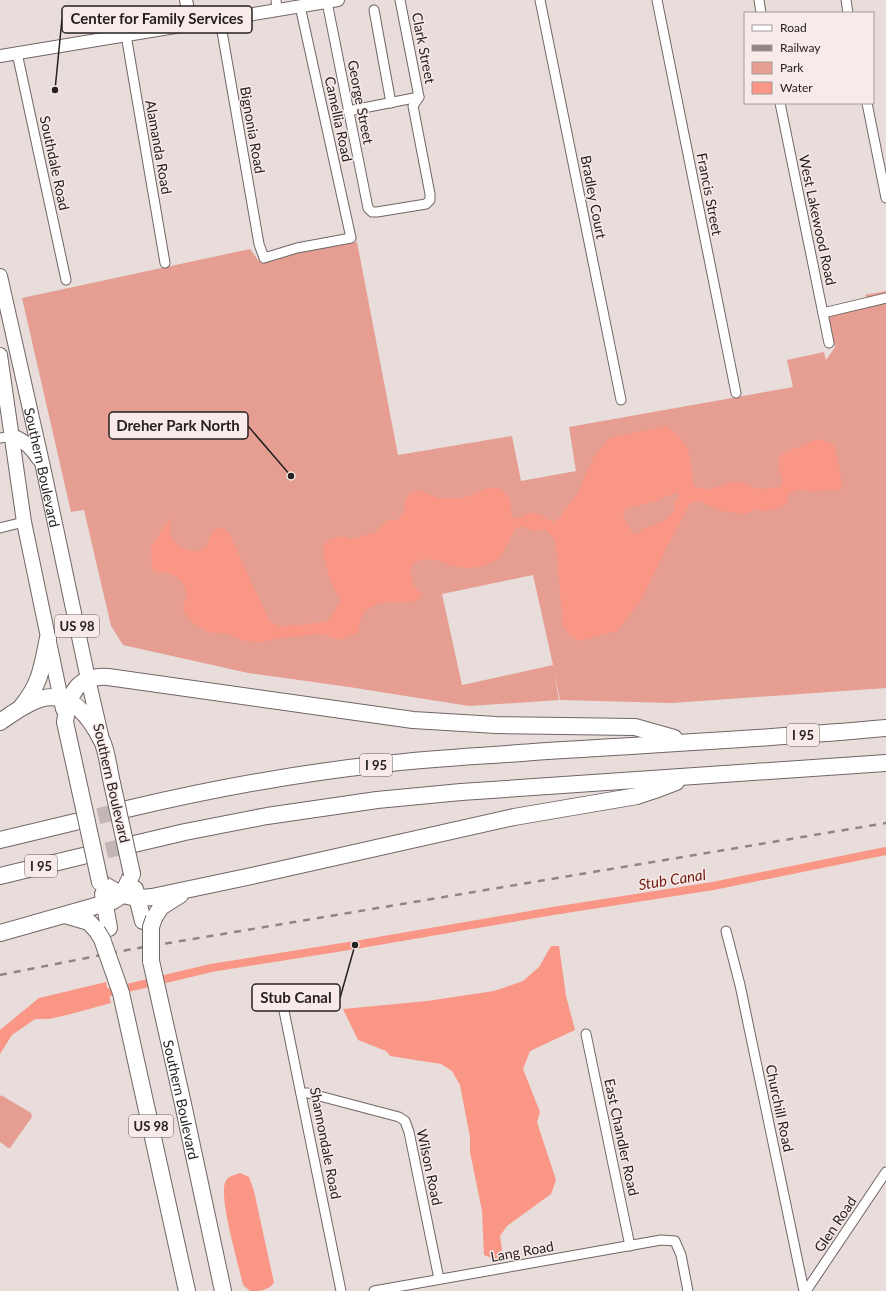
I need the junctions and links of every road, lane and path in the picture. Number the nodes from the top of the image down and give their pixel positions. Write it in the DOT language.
graph roads {
  1 [pos="186,0"];
  2 [pos="400,0"];
  3 [pos="540,0"];
  4 [pos="657,0"];
  5 [pos="759,0"];
  6 [pos="846,0"];
  7 [pos="332,1"];
  8 [pos="277,5"];
  9 [pos="300,6"];
  10 [pos="374,10"];
  11 [pos="761,12"];
  12 [pos="848,12"];
  13 [pos="220,20"];
  14 [pos="191,24"];
  15 [pos="126,35"];
  16 [pos="17,53"];
  17 [pos="0,56"];
  18 [pos="419,97"];
  19 [pos="391,103"];
  20 [pos="780,104"];
  21 [pos="867,104"];
  22 [pos="348,111"];
  23 [pos="886,198"];
  24 [pos="368,208"];
  25 [pos="259,244"];
  26 [pos="165,263"];
  27 [pos="0,276"];
  28 [pos="66,280"];
  29 [pos="886,298"];
  30 [pos="0,311"];
  31 [pos="823,313"];
  32 [pos="12,334"];
  33 [pos="829,343"];
  34 [pos="0,355"];
  35 [pos="736,393"];
  36 [pos="6,394"];
  37 [pos="621,400"];
  38 [pos="34,431"];
  39 [pos="6,437"];
  40 [pos="43,467"];
  41 [pos="24,522"];
  42 [pos="0,528"];
  43 [pos="48,638"];
  44 [pos="88,679"];
  45 [pos="65,699"];
  46 [pos="19,710"];
  47 [pos="0,722"];
  48 [pos="886,728"];
  49 [pos="103,742"];
  50 [pos="687,742"];
  51 [pos="886,763"];
  52 [pos="691,776"];
  53 [pos="127,809"];
  54 [pos="75,822"];
  55 [pos="0,840"];
  56 [pos="134,844"];
  57 [pos="82,856"];
  58 [pos="0,876"];
  59 [pos="100,882"];
  60 [pos="190,889"];
  61 [pos="130,896"];
  62 [pos="105,905"];
  63 [pos="63,915"];
  64 [pos="148,920"];
  65 [pos="103,929"];
  66 [pos="726,931"];
  67 [pos="0,933"];
  68 [pos="282,1001"];
  69 [pos="586,1034"];
  70 [pos="301,1093"];
  71 [pos="886,1172"];
  72 [pos="630,1246"];
  73 [pos="439,1279"];
  74 [pos="186,1284"];
  75 [pos="193,1291"];
  76 [pos="223,1291"];
  77 [pos="341,1291"];
  78 [pos="374,1291"];
  79 [pos="688,1291"];
  80 [pos="805,1291"];
  1 -- 14 [label="street"];
  2 -- 18 [label="street, Clark Street"];
  3 -- 37 [label="street, Bradley Court"];
  4 -- 35 [label="street, Francis Street"];
  5 -- 11 [label="street"];
  6 -- 12 [label="street"];
  7 -- 9 [label="street"];
  7 -- 22 [label="street, George Street"];
  8 -- 9 [label="street"];
  8 -- 13 [label="street"];
  9 -- 25 [label="street, Camellia Road"];
  10 -- 19 [label="street"];
  13 -- 14 [label="street"];
  13 -- 25 [label="street, Bignonia Road"];
  14 -- 15 [label="street"];
  15 -- 16 [label="street"];
  15 -- 26 [label="street, Alamanda Road"];
  16 -- 17 [label="street"];
  16 -- 28 [label="street, Southdale Road"];
  18 -- 19 [label="street"];
  18 -- 24 [label="street, Clark Street"];
  19 -- 22 [label="street"];
  20 -- 31 [label="street, West Lakewood Road"];
  21 -- 23 [label="street"];
  22 -- 24 [label="street, George Street"];
  27 -- 32 [label="main road, Southern Boulevard / US 98"];
  29 -- 31 [label="street"];
  30 -- 32 [label="main road"];
  31 -- 33 [label="street, West Lakewood Road"];
  32 -- 38 [label="main road, Southern Boulevard / US 98"];
  34 -- 36 [label="main road, Southern Boulevard / US 98"];
  36 -- 38 [label="main road"];
  36 -- 39 [label="main road, Southern Boulevard / US 98"];
  38 -- 40 [label="main road, Southern Boulevard / US 98"];
  39 -- 40 [label="main road"];
  39 -- 41 [label="main road, Southern Boulevard / US 98"];
  40 -- 44 [label="main road, Southern Boulevard / US 98"];
  41 -- 42 [label="street"];
  41 -- 43 [label="main road, Southern Boulevard / US 98"];
  43 -- 45 [label="main road, Southern Boulevard / US 98"];
  43 -- 46 [label="highway"];
  44 -- 45 [label="highway"];
  44 -- 49 [label="main road, Southern Boulevard / US 98"];
  44 -- 50 [label="highway"];
  45 -- 46 [label="highway"];
  45 -- 49 [label="highway"];
  45 -- 59 [label="highway, US 98, bridge"];
  46 -- 47 [label="highway"];
  48 -- 50 [label="highway, I 95"];
  49 -- 61 [label="highway, Southern Boulevard / US 98, bridge"];
  50 -- 53 [label="highway, I 95"];
  51 -- 52 [label="highway"];
  52 -- 56 [label="highway"];
  52 -- 60 [label="highway"];
  54 -- 55 [label="highway, I 95"];
  57 -- 58 [label="highway, I 95"];
  59 -- 61 [label="highway"];
  59 -- 62 [label="highway, US 98"];
  60 -- 61 [label="highway"];
  60 -- 64 [label="highway"];
  61 -- 62 [label="highway"];
  61 -- 64 [label="highway, Southern Boulevard / US 98"];
  62 -- 63 [label="highway"];
  62 -- 65 [label="highway, US 98"];
  63 -- 65 [label="highway"];
  63 -- 67 [label="highway"];
  64 -- 76 [label="highway, Southern Boulevard / US 98, bridge"];
  65 -- 74 [label="highway, US 98, bridge"];
  66 -- 80 [label="street, Churchill Road"];
  68 -- 70 [label="street, Shannondale Road"];
  69 -- 72 [label="street, East Chandler Road"];
  70 -- 73 [label="street, Wilson Road"];
  70 -- 77 [label="street, Shannondale Road"];
  71 -- 80 [label="street, Glen Road"];
  72 -- 73 [label="street, Lang Road"];
  72 -- 79 [label="street, Lang Road"];
  73 -- 78 [label="street, Lang Road"];
  74 -- 75 [label="highway"];
}
